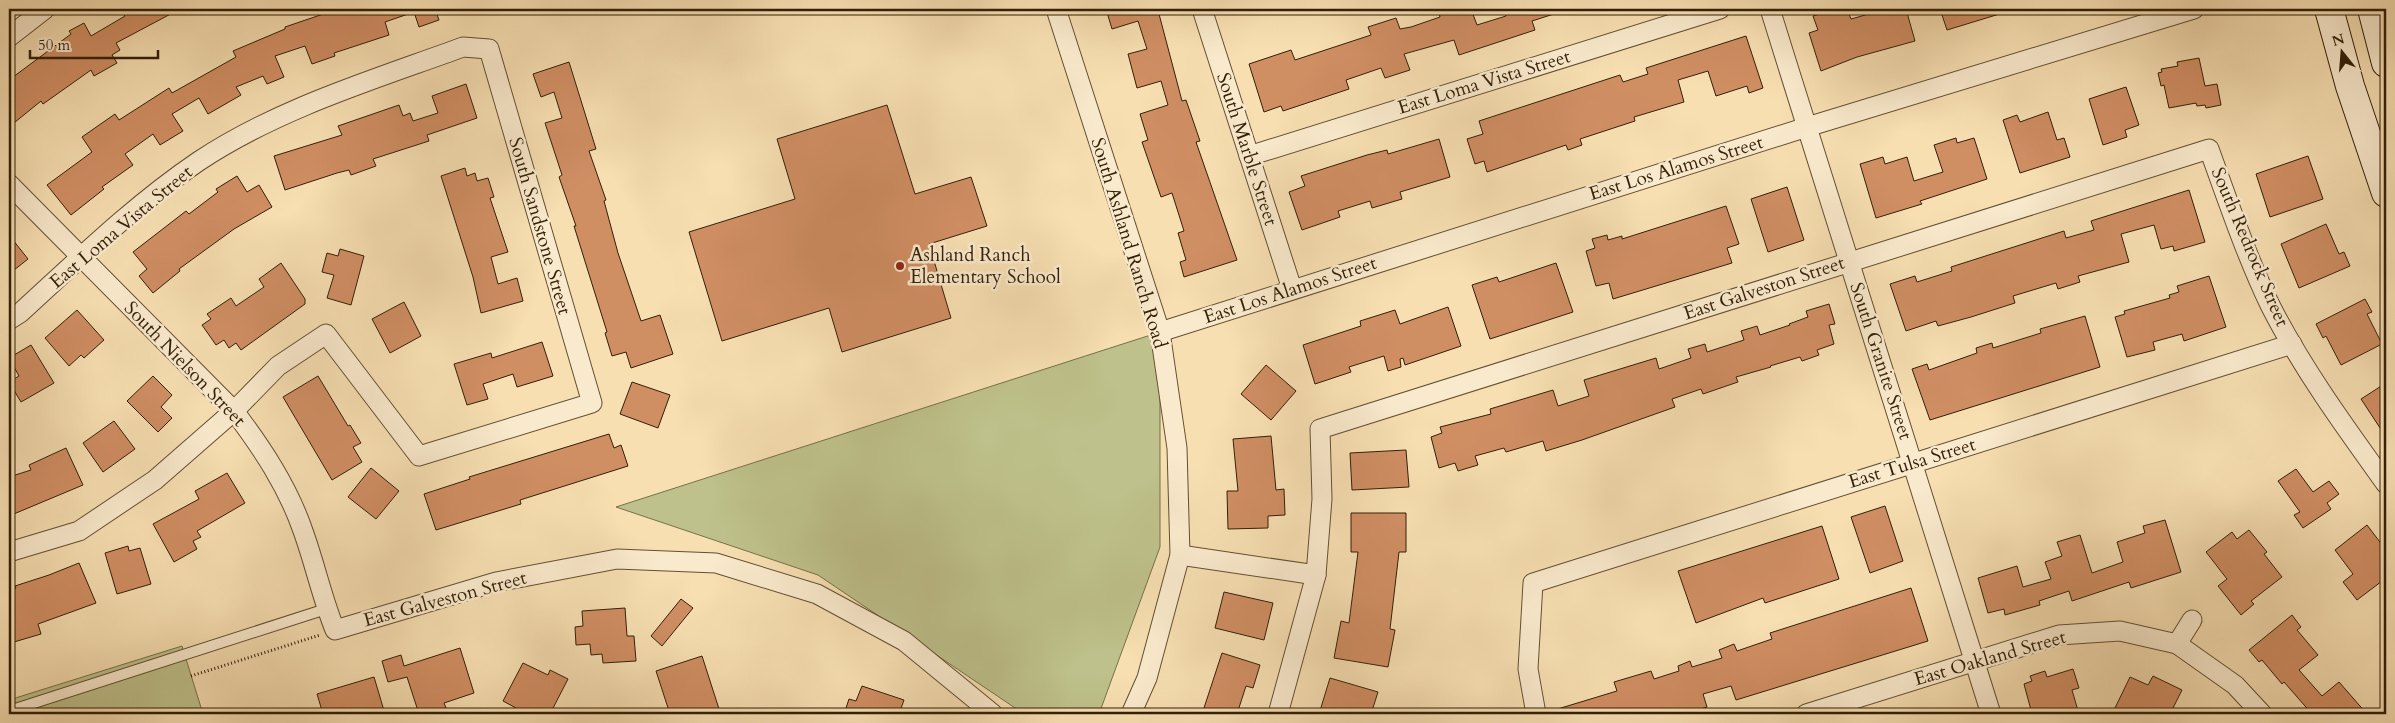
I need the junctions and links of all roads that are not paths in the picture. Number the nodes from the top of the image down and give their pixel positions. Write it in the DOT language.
graph roads {
  1 [pos="45,9"];
  2 [pos="1056,9"];
  3 [pos="1202,9"];
  4 [pos="1720,9"];
  5 [pos="1770,9"];
  6 [pos="2194,9"];
  7 [pos="2329,9"];
  8 [pos="2372,9"];
  9 [pos="24,14"];
  10 [pos="9,37"];
  11 [pos="488,49"];
  12 [pos="2386,63"];
  13 [pos="2353,95"];
  14 [pos="1807,127"];
  15 [pos="2386,135"];
  16 [pos="2208,149"];
  17 [pos="1249,156"];
  18 [pos="9,184"];
  19 [pos="2386,193"];
  20 [pos="81,257"];
  21 [pos="1848,261"];
  22 [pos="1292,289"];
  23 [pos="9,320"];
  24 [pos="1160,332"];
  25 [pos="2292,344"];
  26 [pos="234,411"];
  27 [pos="1914,462"];
  28 [pos="2386,484"];
  29 [pos="9,552"];
  30 [pos="1180,555"];
  31 [pos="1316,575"];
  32 [pos="326,609"];
  33 [pos="2192,620"];
  34 [pos="334,630"];
  35 [pos="2177,644"];
  36 [pos="1975,661"];
  37 [pos="9,711"];
  38 [pos="992,714"];
  39 [pos="1131,714"];
  40 [pos="1278,714"];
  41 [pos="1536,714"];
  42 [pos="1806,714"];
  43 [pos="1991,714"];
  44 [pos="2262,714"];
  1 -- 9 [label="street"];
  2 -- 24 [label="street, South Ashland Ranch Road"];
  3 -- 17 [label="street, South Marble Street"];
  4 -- 17 [label="street, East Loma Vista Street"];
  5 -- 14 [label="street, South Granite Street"];
  6 -- 14 [label="street, East Los Alamos Street"];
  7 -- 13 [label="main road"];
  8 -- 12 [label="main road"];
  9 -- 10 [label="street"];
  11 -- 20 [label="street, East Loma Vista Street"];
  11 -- 26 [label="street, South Sandstone Street"];
  13 -- 15 [label="main road"];
  13 -- 19 [label="main road"];
  14 -- 21 [label="street, South Granite Street"];
  14 -- 22 [label="street, East Los Alamos Street"];
  16 -- 21 [label="street, East Galveston Street"];
  16 -- 25 [label="street, South Redrock Street"];
  17 -- 22 [label="street, South Marble Street"];
  18 -- 20 [label="street, South Nielson Street"];
  20 -- 23 [label="street, East Loma Vista Street"];
  20 -- 26 [label="street, South Nielson Street"];
  21 -- 27 [label="street, South Granite Street"];
  21 -- 31 [label="street, East Galveston Street"];
  22 -- 24 [label="street, East Los Alamos Street"];
  24 -- 30 [label="street, South Ashland Ranch Road"];
  25 -- 27 [label="street, East Tulsa Street"];
  25 -- 28 [label="street, South Redrock Street"];
  26 -- 29 [label="street"];
  26 -- 32 [label="street, South Nielson Street"];
  27 -- 36 [label="street, South Granite Street"];
  27 -- 41 [label="street, East Tulsa Street"];
  30 -- 31 [label="street"];
  30 -- 39 [label="street, South Ashland Ranch Road"];
  31 -- 40 [label="street"];
  32 -- 34 [label="street, South Nielson Street"];
  32 -- 37 [label="lane"];
  33 -- 35 [label="street"];
  34 -- 38 [label="street, East Galveston Street"];
  35 -- 36 [label="street, East Oakland Street"];
  35 -- 44 [label="street"];
  36 -- 42 [label="street, East Oakland Street"];
  36 -- 43 [label="street, South Granite Street"];
}
